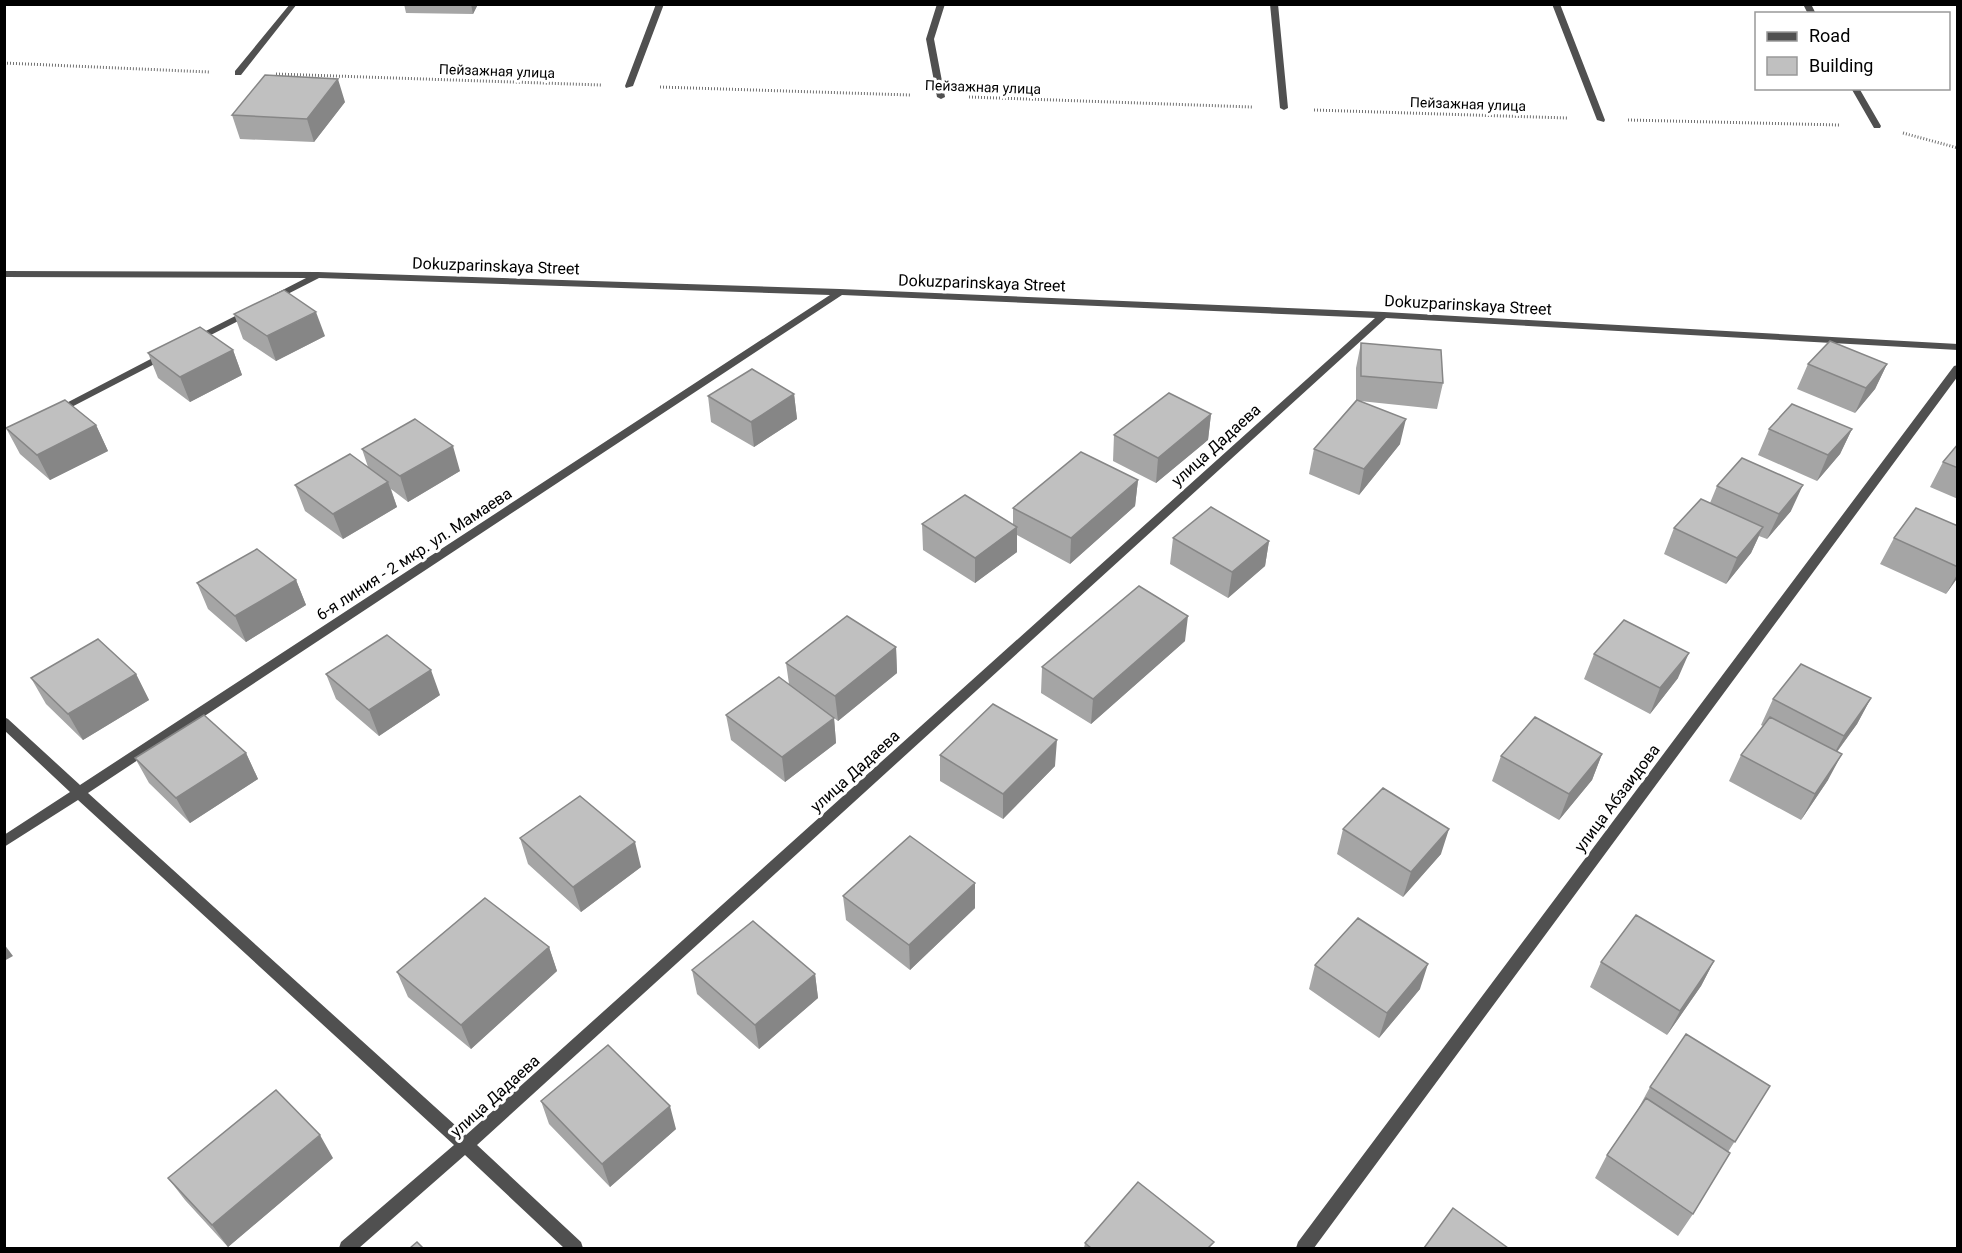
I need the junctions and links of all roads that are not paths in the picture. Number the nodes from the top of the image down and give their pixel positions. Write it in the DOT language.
graph roads {
  1 [pos="294,4"];
  2 [pos="660,4"];
  3 [pos="941,4"];
  4 [pos="1274,4"];
  5 [pos="1557,4"];
  6 [pos="238,72"];
  7 [pos="629,86"];
  8 [pos="1856,90"];
  9 [pos="941,96"];
  10 [pos="1284,108"];
  11 [pos="1601,120"];
  12 [pos="1877,126"];
  13 [pos="4,274"];
  14 [pos="318,276"];
  15 [pos="840,292"];
  16 [pos="266,303"];
  17 [pos="256,308"];
  18 [pos="1384,315"];
  19 [pos="182,346"];
  20 [pos="1958,347"];
  21 [pos="172,351"];
  22 [pos="1958,368"];
  23 [pos="46,416"];
  24 [pos="4,723"];
  25 [pos="80,795"];
  26 [pos="4,842"];
  27 [pos="467,1144"];
  28 [pos="347,1248"];
  29 [pos="575,1248"];
  30 [pos="1304,1248"];
  1 -- 6 [label="street"];
  2 -- 7 [label="street"];
  3 -- 9 [label="street"];
  4 -- 10 [label="street"];
  5 -- 11 [label="street"];
  8 -- 12 [label="street"];
  13 -- 14 [label="street, Dokuzparinskaya Street"];
  14 -- 15 [label="street, Dokuzparinskaya Street"];
  14 -- 16 [label="street"];
  15 -- 18 [label="street, Dokuzparinskaya Street"];
  15 -- 25 [label="street, 6-я линия - 2 мкр. ул. Мамаева"];
  17 -- 19 [label="street"];
  18 -- 20 [label="street, Dokuzparinskaya Street"];
  18 -- 27 [label="street, улица Дадаева"];
  21 -- 23 [label="street"];
  22 -- 30 [label="street, улица Абзаидова"];
  24 -- 25 [label="street"];
  25 -- 26 [label="street, 6-я линия - 2 мкр. ул. Мамаева"];
  25 -- 27 [label="street"];
  27 -- 28 [label="street, улица Дадаева"];
  27 -- 29 [label="street"];
}
